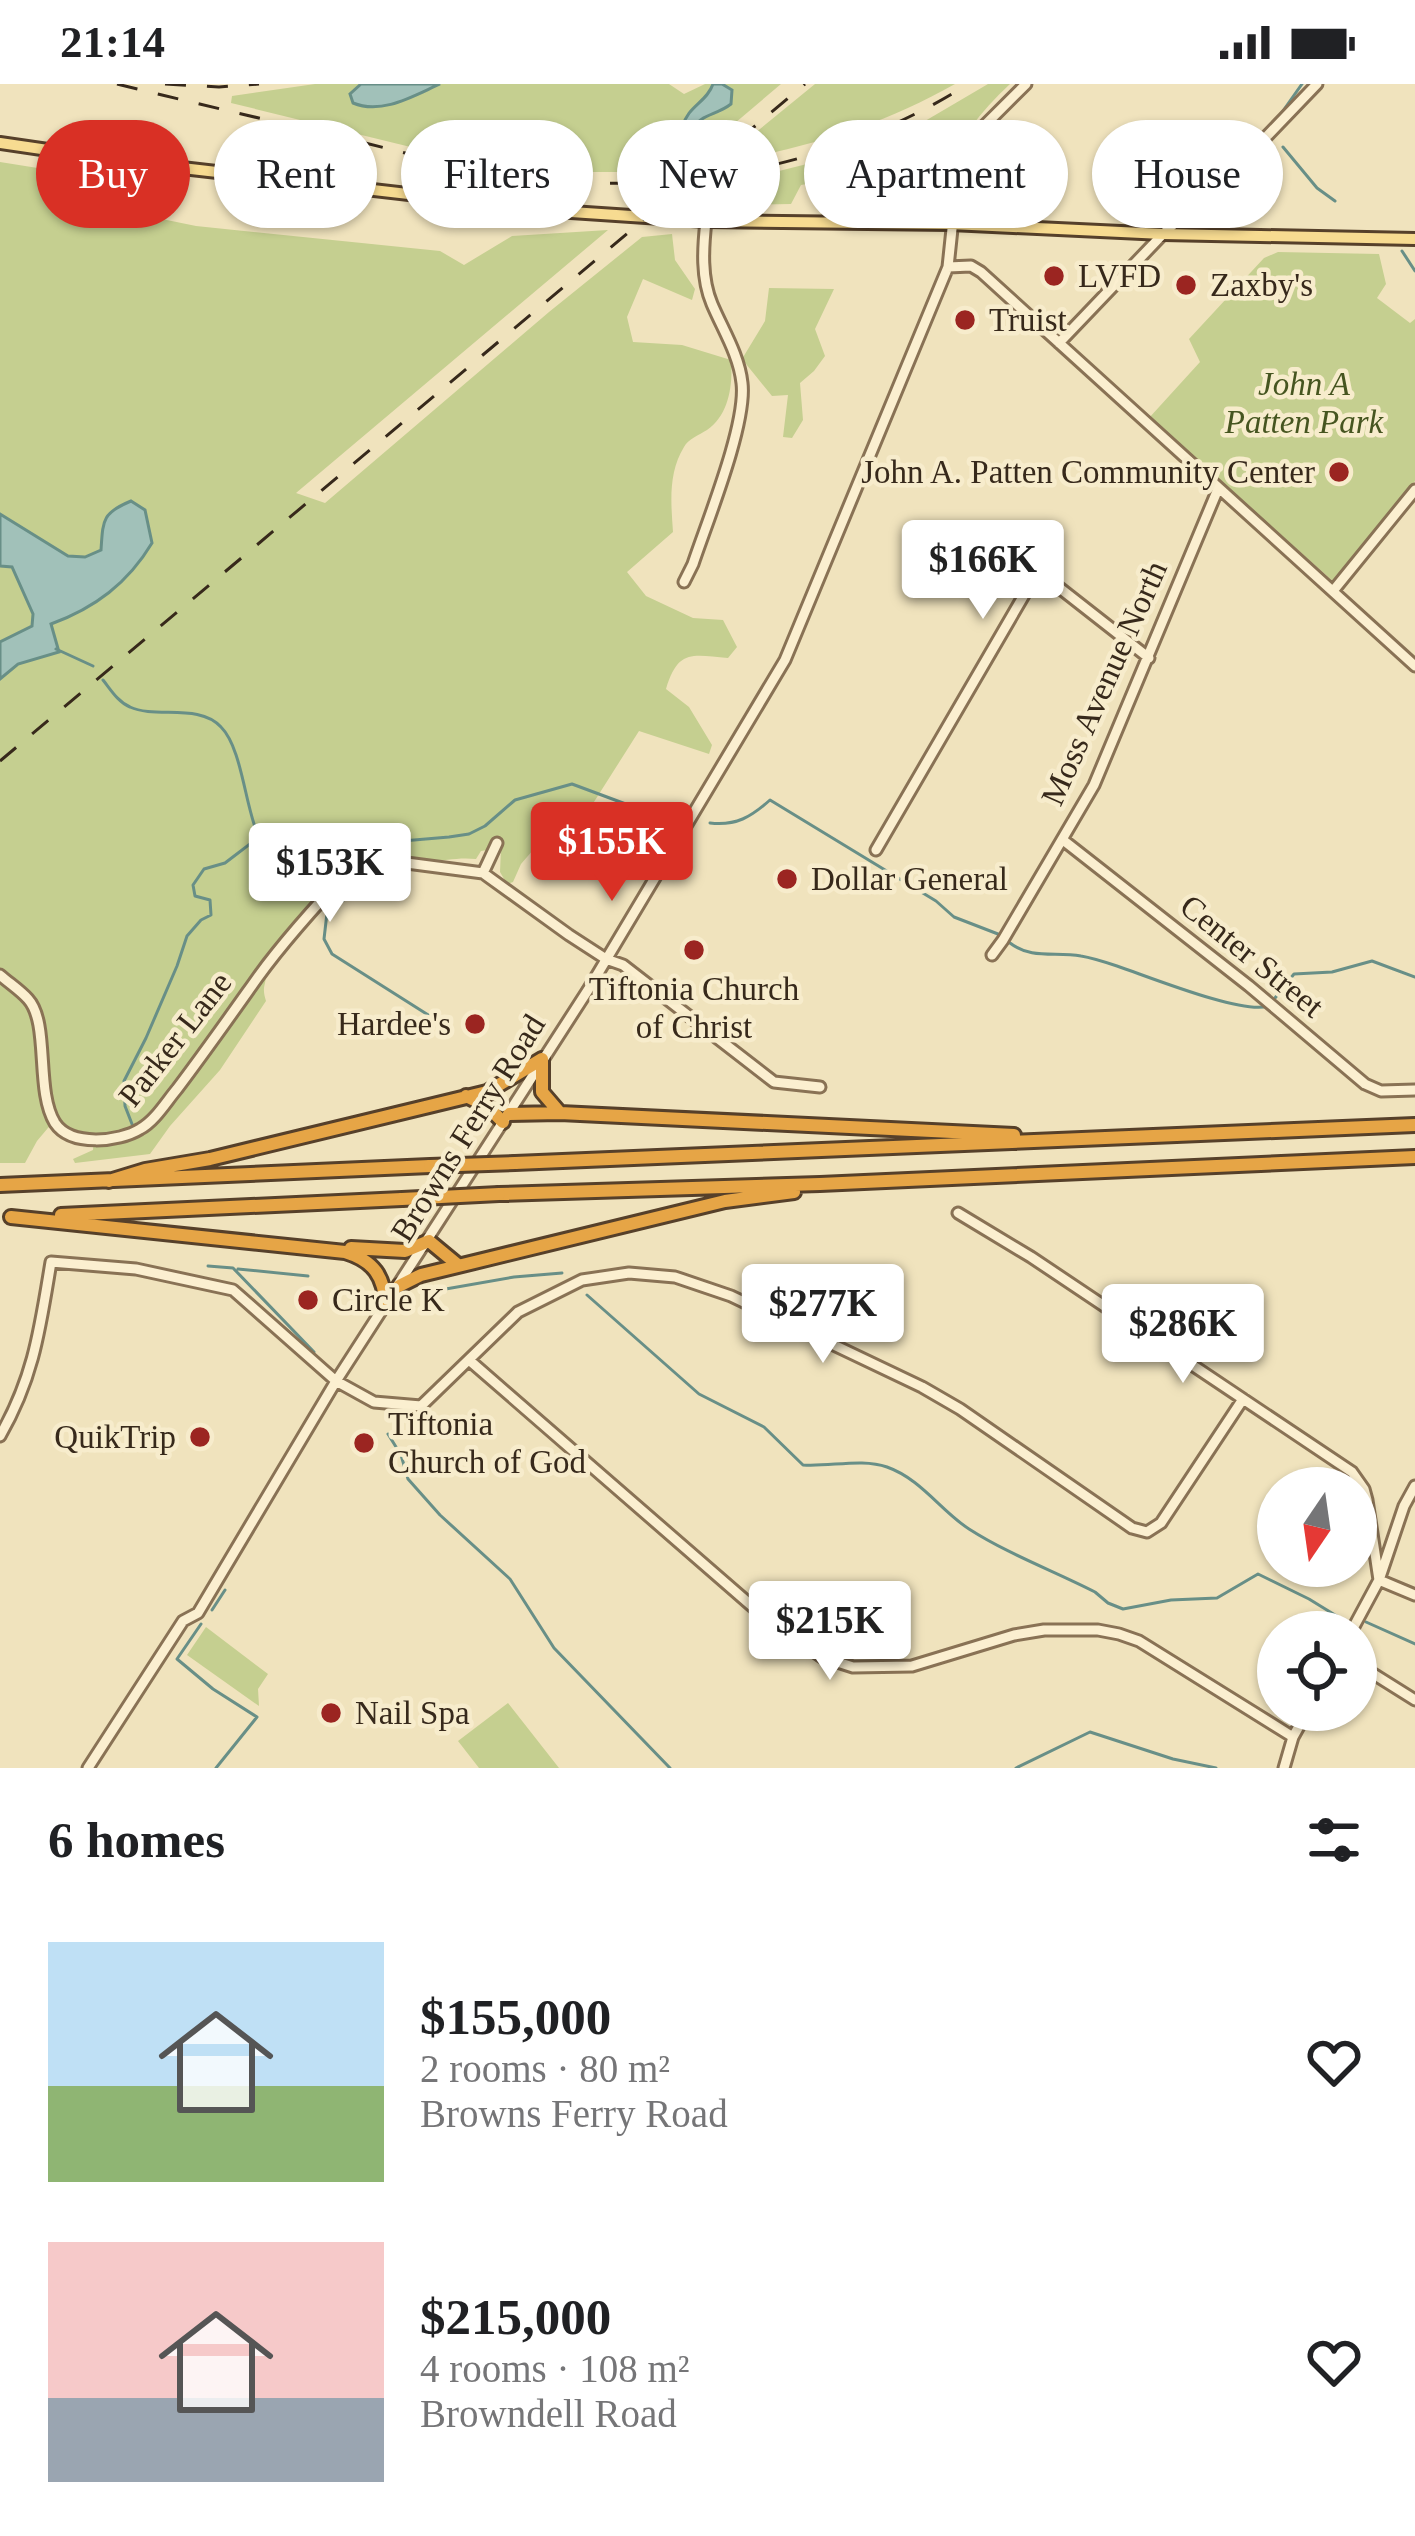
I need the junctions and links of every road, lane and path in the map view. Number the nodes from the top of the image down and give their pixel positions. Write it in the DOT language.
graph roads {
  1 [pos="1026,84"];
  2 [pos="1317,84"];
  3 [pos="990,120"];
  4 [pos="0,143"];
  5 [pos="617,214"];
  6 [pos="706,228"];
  7 [pos="951,228"];
  8 [pos="1036,228"];
  9 [pos="1163,234"];
  10 [pos="1415,239"];
  11 [pos="948,267"];
  12 [pos="1059,343"];
  13 [pos="1218,489"];
  14 [pos="1415,490"];
  15 [pos="684,582"];
  16 [pos="1333,591"];
  17 [pos="1149,658"];
  18 [pos="1415,666"];
  19 [pos="1063,840"];
  20 [pos="497,843"];
  21 [pos="876,850"];
  22 [pos="483,873"];
  23 [pos="992,955"];
  24 [pos="606,959"];
  25 [pos="0,975"];
  26 [pos="542,1059"];
  27 [pos="820,1088"];
  28 [pos="1415,1090"];
  29 [pos="466,1096"];
  30 [pos="560,1113"];
  31 [pos="506,1118"];
  32 [pos="1415,1125"];
  33 [pos="1096,1138"];
  34 [pos="1415,1157"];
  35 [pos="109,1181"];
  36 [pos="820,1184"];
  37 [pos="0,1185"];
  38 [pos="958,1213"];
  39 [pos="5,1217"];
  40 [pos="429,1241"];
  41 [pos="319,1247"];
  42 [pos="458,1265"];
  43 [pos="399,1286"];
  44 [pos="386,1306"];
  45 [pos="469,1360"];
  46 [pos="336,1382"];
  47 [pos="1243,1399"];
  48 [pos="0,1436"];
  49 [pos="1415,1486"];
  50 [pos="1379,1580"];
  51 [pos="1415,1595"];
  52 [pos="1362,1611"];
  53 [pos="1377,1676"];
  54 [pos="1415,1700"];
  55 [pos="1296,1731"];
  56 [pos="1293,1737"];
  57 [pos="88,1768"];
  58 [pos="1284,1768"];
  1 -- 3 [label="street, Browns Ferry Road"];
  2 -- 9 [label="street"];
  4 -- 5 [label="main road"];
  6 -- 15 [label="street"];
  7 -- 11 [label="street, Browns Ferry Road"];
  8 -- 9 [label="main road"];
  9 -- 10 [label="main road"];
  9 -- 12 [label="street"];
  11 -- 12 [label="street"];
  11 -- 24 [label="street, Browns Ferry Road"];
  12 -- 13 [label="street"];
  13 -- 16 [label="street"];
  13 -- 17 [label="street, Moss Avenue North"];
  14 -- 16 [label="street"];
  16 -- 18 [label="street"];
  17 -- 19 [label="street, Moss Avenue North"];
  17 -- 21 [label="street"];
  19 -- 23 [label="street, Moss Avenue North"];
  19 -- 28 [label="street, Center Street"];
  20 -- 22 [label="street"];
  22 -- 24 [label="street, Parker Lane"];
  22 -- 25 [label="street, Parker Lane"];
  24 -- 26 [label="street, Browns Ferry Road"];
  24 -- 27 [label="street, Parker Lane"];
  26 -- 29 [label="highway"];
  26 -- 30 [label="highway"];
  26 -- 31 [label="street, Browns Ferry Road"];
  29 -- 31 [label="highway"];
  29 -- 35 [label="highway"];
  30 -- 31 [label="highway"];
  30 -- 33 [label="highway"];
  31 -- 40 [label="street, Browns Ferry Road"];
  32 -- 33 [label="highway"];
  33 -- 35 [label="highway, bridge"];
  34 -- 36 [label="highway"];
  35 -- 37 [label="highway"];
  36 -- 39 [label="highway, bridge"];
  36 -- 42 [label="highway"];
  38 -- 47 [label="street"];
  39 -- 41 [label="highway"];
  40 -- 41 [label="highway"];
  40 -- 42 [label="highway"];
  40 -- 43 [label="street, Browns Ferry Road"];
  41 -- 44 [label="highway"];
  42 -- 43 [label="highway"];
  43 -- 44 [label="street, Browns Ferry Road"];
  44 -- 46 [label="street, Browns Ferry Road"];
  45 -- 46 [label="street"];
  45 -- 47 [label="street"];
  45 -- 56 [label="street"];
  46 -- 48 [label="street"];
  46 -- 57 [label="street, Browns Ferry Road"];
  47 -- 50 [label="street"];
  49 -- 50 [label="street"];
  50 -- 51 [label="street"];
  50 -- 52 [label="street"];
  53 -- 54 [label="street"];
  55 -- 56 [label="street"];
  56 -- 58 [label="street"];
}
